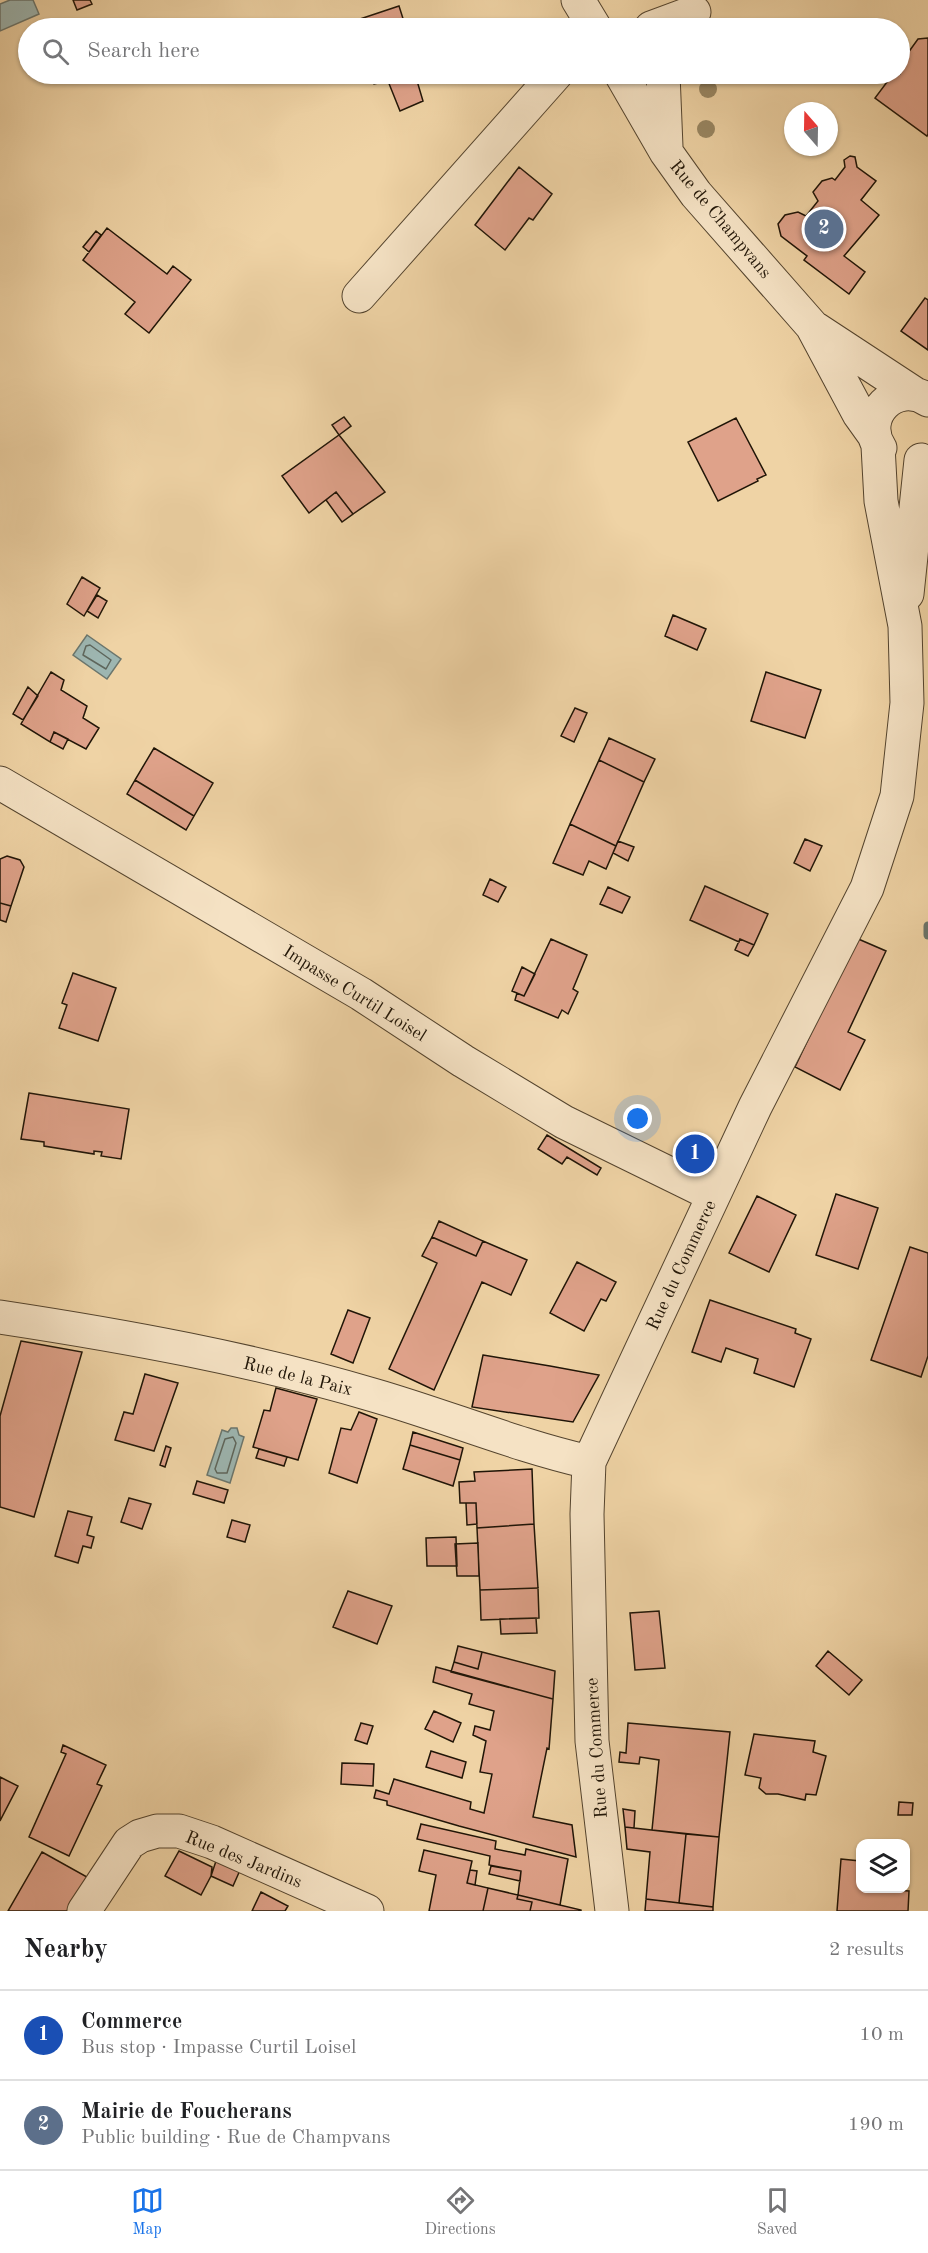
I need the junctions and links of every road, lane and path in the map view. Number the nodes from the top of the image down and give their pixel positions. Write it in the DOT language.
graph roads {
  1 [pos="578,0"];
  2 [pos="589,18"];
  3 [pos="547,84"];
  4 [pos="634,84"];
  5 [pos="663,84"];
  6 [pos="666,152"];
  7 [pos="359,296"];
  8 [pos="812,326"];
  9 [pos="922,397"];
  10 [pos="876,441"];
  11 [pos="925,458"];
  12 [pos="904,611"];
  13 [pos="0,783"];
  14 [pos="713,1195"];
  15 [pos="0,1317"];
  16 [pos="589,1462"];
  17 [pos="84,1911"];
  18 [pos="367,1911"];
  19 [pos="612,1911"];
  1 -- 2 [label="street"];
  3 -- 7 [label="street"];
  4 -- 6 [label="street, Rue de Champvans"];
  5 -- 6 [label="street"];
  6 -- 8 [label="street, Rue de Champvans"];
  8 -- 9 [label="street, Rue de Champvans"];
  8 -- 10 [label="street, Rue de Champvans"];
  9 -- 10 [label="street"];
  10 -- 11 [label="street"];
  10 -- 12 [label="street, Rue du Commerce"];
  11 -- 12 [label="street, Rue du Commerce"];
  12 -- 14 [label="street, Rue du Commerce"];
  13 -- 14 [label="street, Impasse Curtil Loisel"];
  14 -- 16 [label="street, Rue du Commerce"];
  15 -- 16 [label="street, Rue de la Paix"];
  16 -- 19 [label="street, Rue du Commerce"];
  17 -- 18 [label="street, Rue des Jardins"];
}
